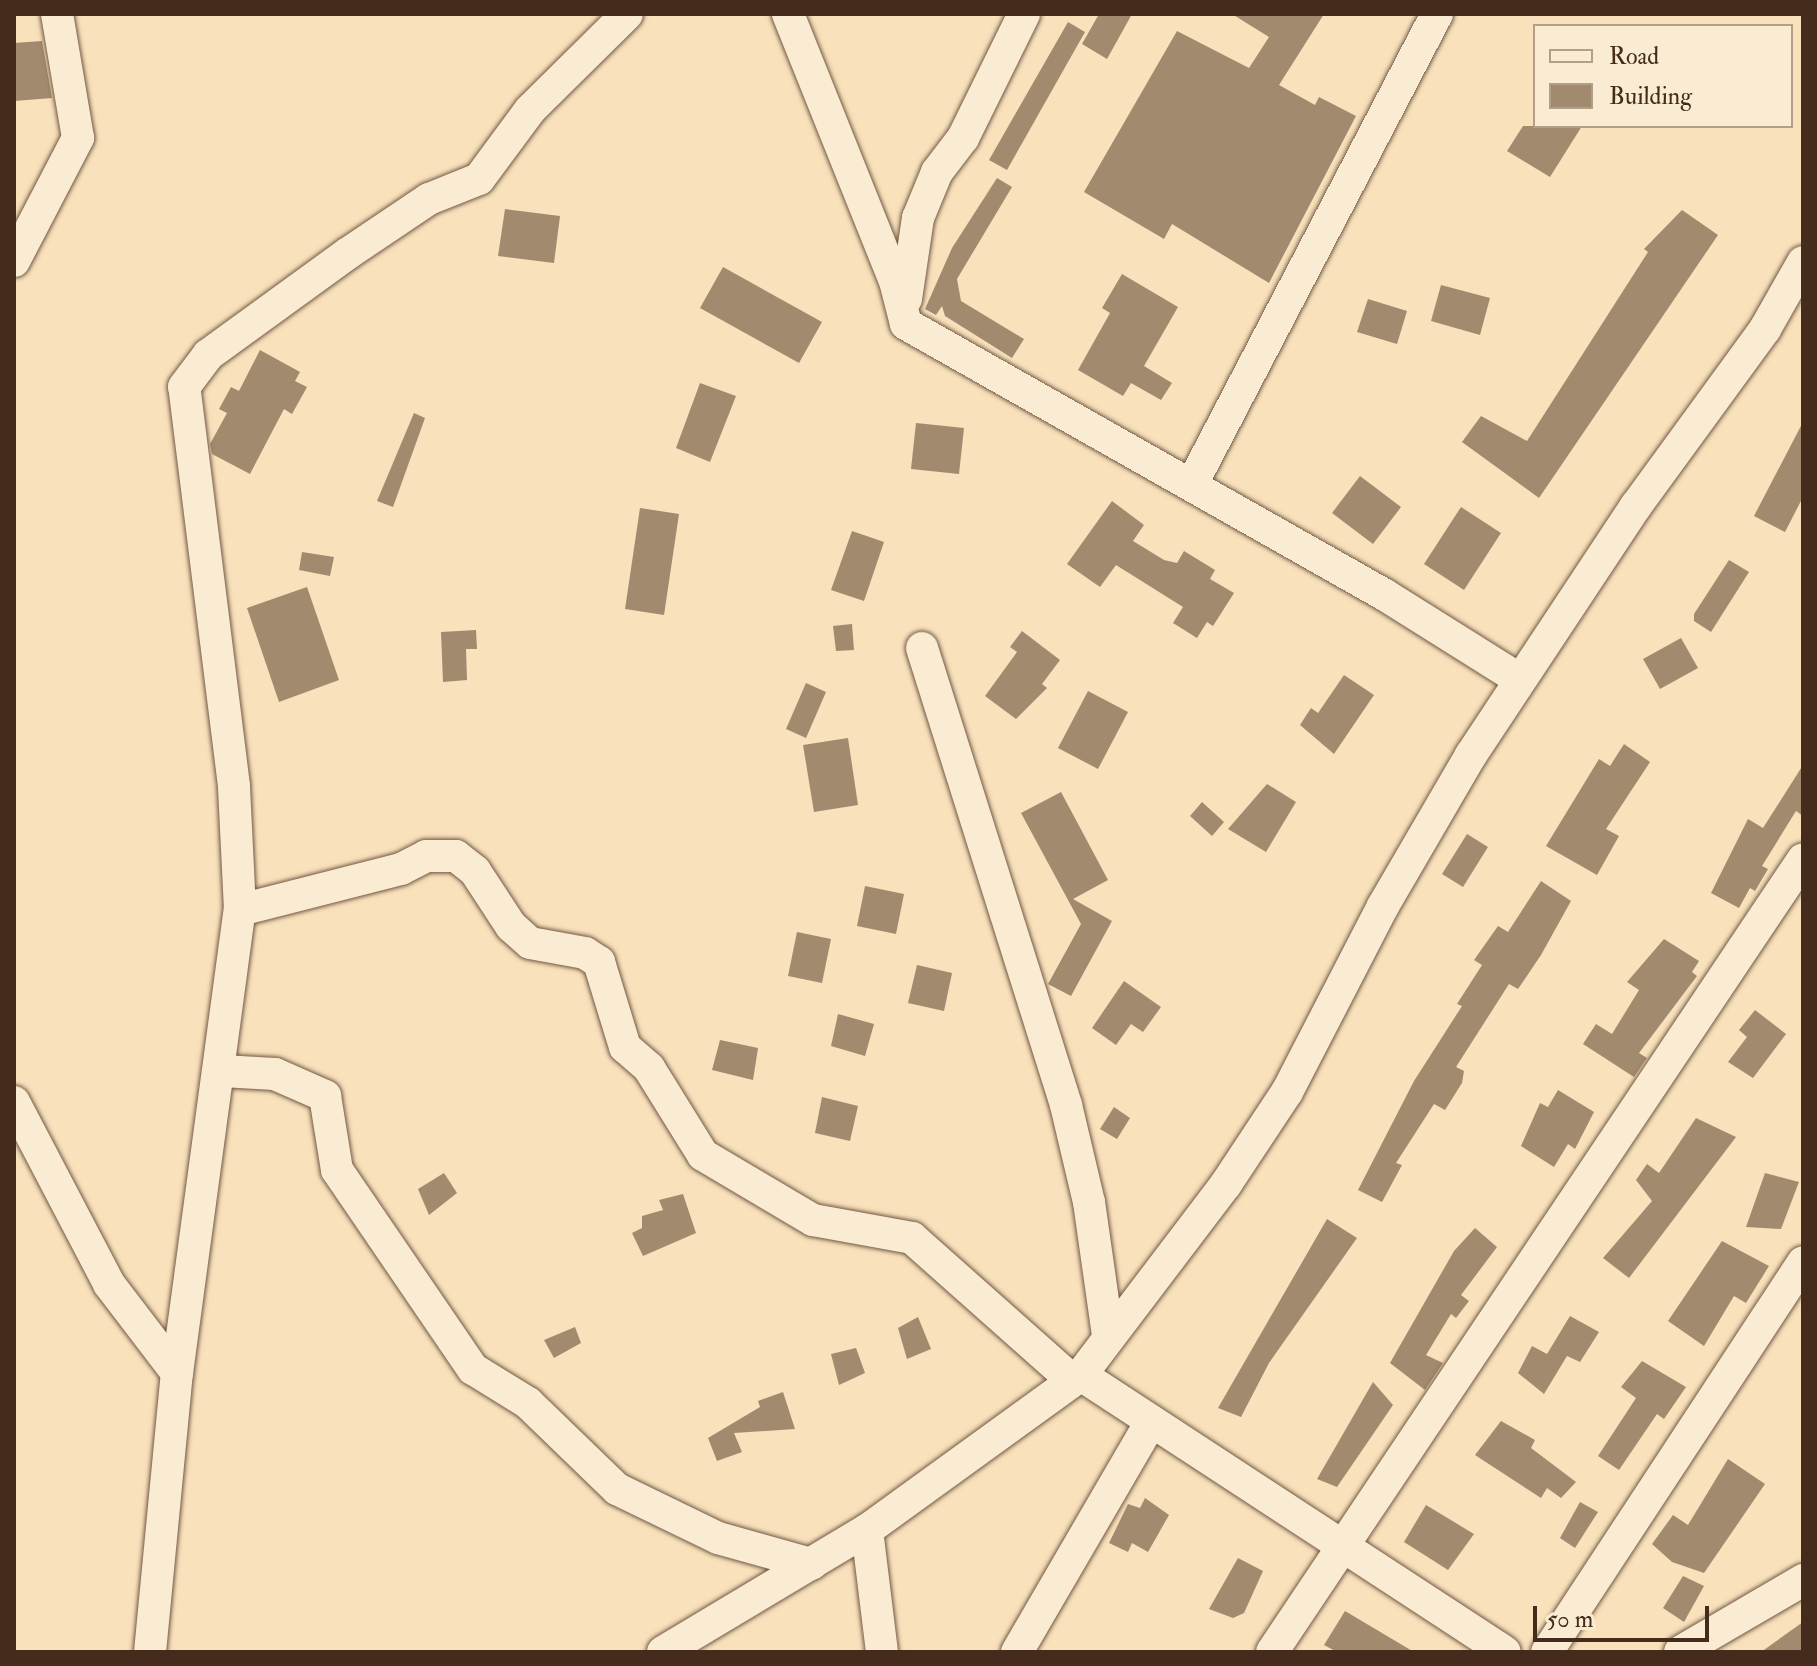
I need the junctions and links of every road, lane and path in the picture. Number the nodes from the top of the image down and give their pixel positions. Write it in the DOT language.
graph roads {
  1 [pos="57,14"];
  2 [pos="627,14"];
  3 [pos="788,14"];
  4 [pos="1024,14"];
  5 [pos="1437,14"];
  6 [pos="14,261"];
  7 [pos="1803,262"];
  8 [pos="906,324"];
  9 [pos="1192,484"];
  10 [pos="922,648"];
  11 [pos="1519,679"];
  12 [pos="1803,859"];
  13 [pos="240,910"];
  14 [pos="222,1071"];
  15 [pos="14,1102"];
  16 [pos="1803,1263"];
  17 [pos="1108,1336"];
  18 [pos="177,1373"];
  19 [pos="1077,1378"];
  20 [pos="1151,1422"];
  21 [pos="867,1530"];
  22 [pos="1342,1545"];
  23 [pos="811,1564"];
  24 [pos="1803,1580"];
  25 [pos="150,1652"];
  26 [pos="663,1652"];
  27 [pos="882,1652"];
  28 [pos="1017,1652"];
  29 [pos="1272,1652"];
  30 [pos="1505,1652"];
  31 [pos="1547,1652"];
  32 [pos="1680,1652"];
  1 -- 6 [label="street"];
  2 -- 13 [label="street"];
  3 -- 8 [label="street"];
  4 -- 8 [label="street"];
  5 -- 9 [label="street"];
  7 -- 11 [label="street"];
  8 -- 9 [label="street"];
  9 -- 11 [label="street"];
  10 -- 17 [label="street"];
  11 -- 17 [label="street"];
  12 -- 22 [label="street"];
  13 -- 14 [label="street"];
  13 -- 19 [label="street"];
  14 -- 18 [label="street"];
  14 -- 23 [label="street"];
  15 -- 18 [label="street"];
  16 -- 31 [label="street"];
  17 -- 19 [label="street"];
  18 -- 25 [label="street"];
  19 -- 20 [label="street"];
  19 -- 21 [label="street"];
  20 -- 22 [label="street"];
  20 -- 28 [label="street"];
  21 -- 23 [label="street"];
  21 -- 27 [label="street"];
  22 -- 29 [label="street"];
  22 -- 30 [label="street"];
  23 -- 26 [label="street"];
  24 -- 32 [label="street"];
}
